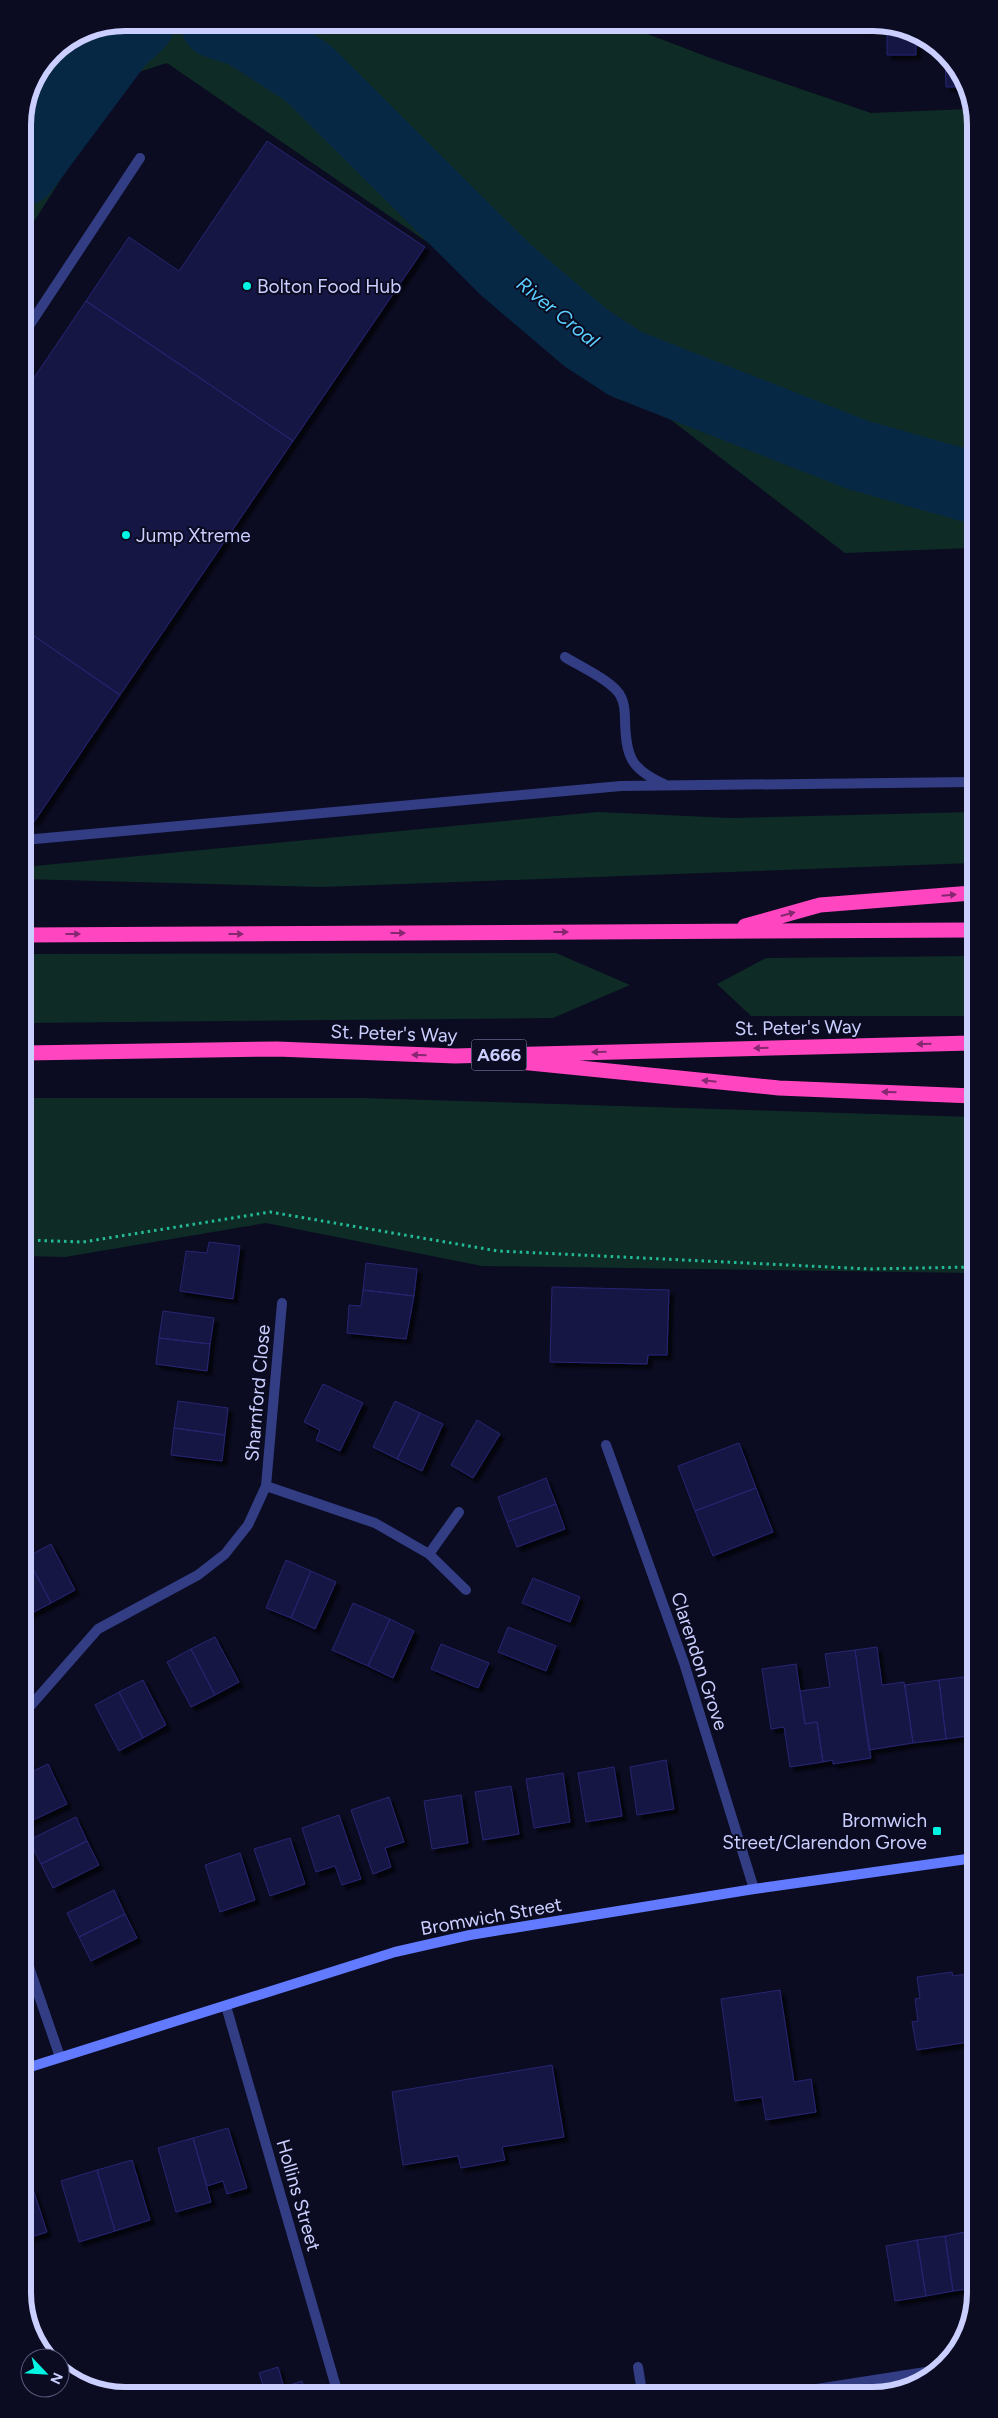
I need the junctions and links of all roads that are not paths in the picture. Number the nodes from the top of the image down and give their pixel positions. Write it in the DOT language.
graph roads {
  1 [pos="140,158"];
  2 [pos="31,323"];
  3 [pos="565,657"];
  4 [pos="967,782"];
  5 [pos="667,786"];
  6 [pos="31,839"];
  7 [pos="967,893"];
  8 [pos="967,930"];
  9 [pos="724,931"];
  10 [pos="31,934"];
  11 [pos="967,1043"];
  12 [pos="31,1054"];
  13 [pos="456,1056"];
  14 [pos="967,1096"];
  15 [pos="282,1302"];
  16 [pos="606,1445"];
  17 [pos="266,1486"];
  18 [pos="459,1512"];
  19 [pos="429,1554"];
  20 [pos="466,1590"];
  21 [pos="31,1705"];
  22 [pos="967,1859"];
  23 [pos="754,1890"];
  24 [pos="31,1973"];
  25 [pos="226,2006"];
  26 [pos="60,2056"];
  27 [pos="31,2067"];
  28 [pos="638,2368"];
  29 [pos="923,2372"];
  30 [pos="336,2387"];
  31 [pos="641,2387"];
  32 [pos="830,2387"];
  1 -- 2 [label="street"];
  3 -- 5 [label="street"];
  4 -- 5 [label="street"];
  5 -- 6 [label="street"];
  9 -- 7 [label="highway, one-way"];
  8 -- 9 [label="highway"];
  10 -- 9 [label="highway, one-way"];
  11 -- 13 [label="highway, St. Peter's Way / A666, one-way"];
  13 -- 12 [label="highway, St. Peter's Way / A666, one-way"];
  14 -- 13 [label="highway, A666, one-way"];
  15 -- 17 [label="street, Sharnford Close"];
  16 -- 23 [label="street, Clarendon Grove"];
  17 -- 19 [label="street, Sharnford Close"];
  17 -- 21 [label="street, Sharnford Close"];
  18 -- 19 [label="street"];
  19 -- 20 [label="street, Sharnford Close"];
  22 -- 23 [label="street, Bromwich Street"];
  23 -- 25 [label="street, Bromwich Street"];
  24 -- 26 [label="street"];
  25 -- 26 [label="street, Bromwich Street"];
  25 -- 30 [label="street, Hollins Street"];
  26 -- 27 [label="street, Bromwich Street"];
  28 -- 31 [label="street"];
  29 -- 32 [label="street"];
}
